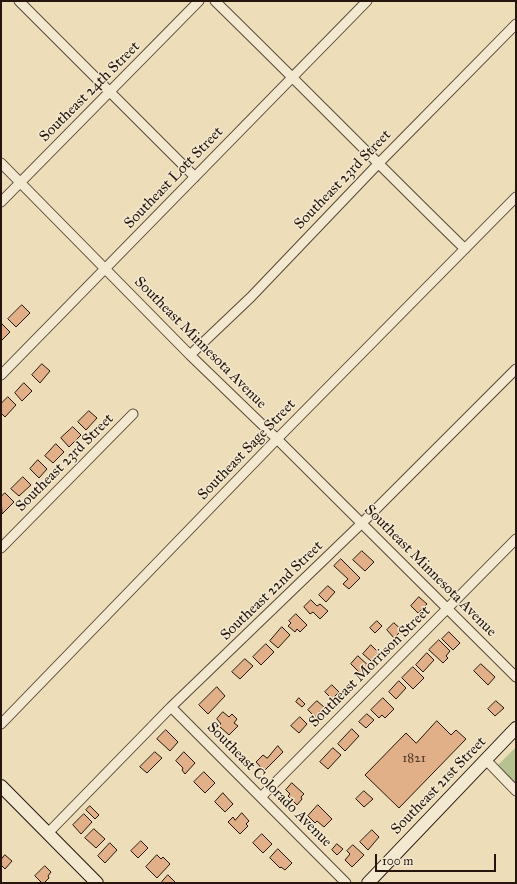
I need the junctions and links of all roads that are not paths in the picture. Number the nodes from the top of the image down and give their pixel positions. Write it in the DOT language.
graph roads {
  1 [pos="20,1"];
  2 [pos="199,1"];
  3 [pos="215,1"];
  4 [pos="367,1"];
  5 [pos="516,24"];
  6 [pos="293,77"];
  7 [pos="110,91"];
  8 [pos="1,163"];
  9 [pos="378,164"];
  10 [pos="195,177"];
  11 [pos="20,182"];
  12 [pos="516,197"];
  13 [pos="1,202"];
  14 [pos="465,249"];
  15 [pos="106,269"];
  16 [pos="190,355"];
  17 [pos="516,369"];
  18 [pos="1,375"];
  19 [pos="133,414"];
  20 [pos="277,439"];
  21 [pos="362,523"];
  22 [pos="516,539"];
  23 [pos="1,548"];
  24 [pos="447,609"];
  25 [pos="516,677"];
  26 [pos="171,707"];
  27 [pos="1,724"];
  28 [pos="516,728"];
  29 [pos="486,760"];
  30 [pos="1,786"];
  31 [pos="516,791"];
  32 [pos="261,796"];
  33 [pos="48,833"];
  34 [pos="97,883"];
  35 [pos="346,883"];
  36 [pos="368,883"];
  1 -- 7 [label="street"];
  2 -- 7 [label="street, Southeast 24th Street"];
  3 -- 6 [label="street"];
  4 -- 6 [label="street, Southeast Lott Street"];
  5 -- 9 [label="street, Southeast 23rd Street"];
  6 -- 9 [label="street"];
  6 -- 10 [label="street, Southeast Lott Street"];
  7 -- 10 [label="street"];
  7 -- 11 [label="street, Southeast 24th Street"];
  8 -- 11 [label="street, Southeast Minnesota Avenue"];
  9 -- 14 [label="street"];
  9 -- 16 [label="street, Southeast 23rd Street"];
  10 -- 15 [label="street, Southeast Lott Street"];
  11 -- 13 [label="street, Southeast 24th Street"];
  11 -- 15 [label="street, Southeast Minnesota Avenue"];
  12 -- 14 [label="street, Southeast Sage Street"];
  14 -- 20 [label="street, Southeast Sage Street"];
  15 -- 16 [label="street, Southeast Minnesota Avenue"];
  15 -- 18 [label="street, Southeast Lott Street"];
  16 -- 20 [label="street, Southeast Minnesota Avenue"];
  17 -- 21 [label="street, Southeast 22nd Street"];
  19 -- 23 [label="street, Southeast 23rd Street"];
  20 -- 21 [label="street, Southeast Minnesota Avenue"];
  20 -- 27 [label="street, Southeast Sage Street"];
  21 -- 24 [label="street, Southeast Minnesota Avenue"];
  21 -- 26 [label="street, Southeast 22nd Street"];
  22 -- 24 [label="street, Southeast Morrison Street"];
  24 -- 25 [label="street, Southeast Minnesota Avenue"];
  24 -- 32 [label="street, Southeast Morrison Street"];
  26 -- 32 [label="street, Southeast Colorado Avenue"];
  26 -- 33 [label="street, Southeast 22nd Street"];
  28 -- 29 [label="main road, Southeast 21st Street"];
  29 -- 31 [label="street"];
  29 -- 36 [label="main road, Southeast 21st Street"];
  30 -- 33 [label="main road"];
  32 -- 35 [label="street, Southeast Colorado Avenue"];
  33 -- 34 [label="main road"];
}
